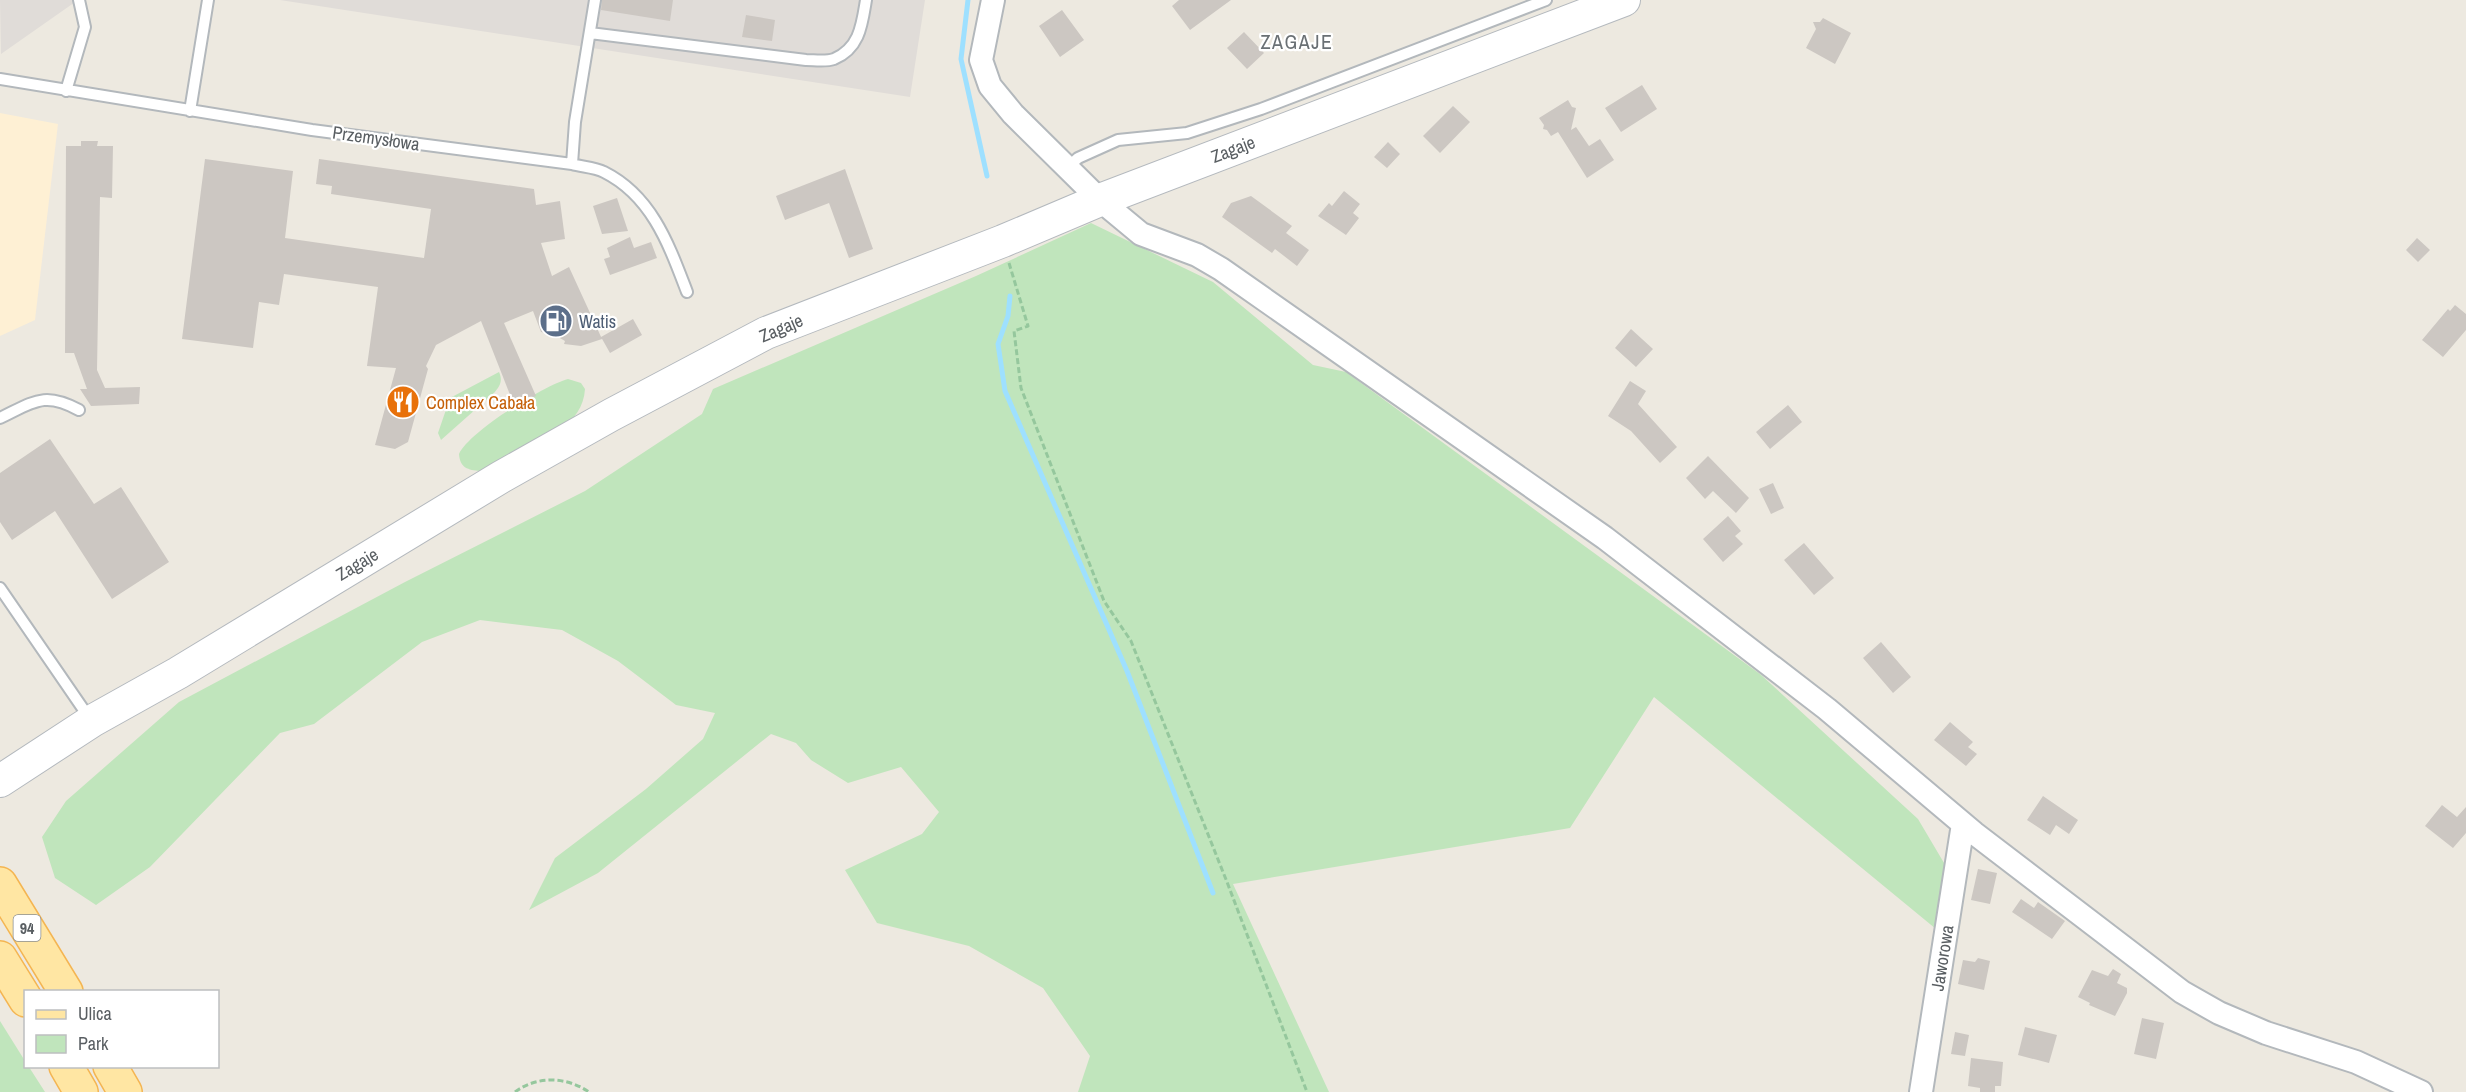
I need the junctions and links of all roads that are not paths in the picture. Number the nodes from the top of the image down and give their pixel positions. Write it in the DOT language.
graph roads {
  1 [pos="79,0"];
  2 [pos="208,0"];
  3 [pos="594,0"];
  4 [pos="866,0"];
  5 [pos="993,0"];
  6 [pos="1546,0"];
  7 [pos="1624,0"];
  8 [pos="590,33"];
  9 [pos="0,79"];
  10 [pos="66,91"];
  11 [pos="190,111"];
  12 [pos="572,164"];
  13 [pos="1067,168"];
  14 [pos="1100,200"];
  15 [pos="687,292"];
  16 [pos="79,410"];
  17 [pos="0,417"];
  18 [pos="0,588"];
  19 [pos="92,721"];
  20 [pos="0,781"];
  21 [pos="1963,824"];
  22 [pos="0,884"];
  23 [pos="0,958"];
  24 [pos="65,990"];
  25 [pos="24,997"];
  26 [pos="67,1068"];
  27 [pos="111,1068"];
  28 [pos="81,1092"];
  29 [pos="125,1092"];
  30 [pos="1921,1092"];
  31 [pos="2421,1092"];
  1 -- 10 [label="lane"];
  2 -- 11 [label="lane"];
  3 -- 8 [label="lane"];
  4 -- 8 [label="lane"];
  5 -- 13 [label="street"];
  6 -- 13 [label="lane"];
  7 -- 14 [label="main road, Zagaje"];
  8 -- 12 [label="lane"];
  9 -- 10 [label="lane, Przemysłowa"];
  10 -- 11 [label="lane, Przemysłowa"];
  11 -- 12 [label="lane, Przemysłowa"];
  12 -- 15 [label="lane, Przemysłowa"];
  13 -- 14 [label="street"];
  14 -- 19 [label="main road, Zagaje"];
  14 -- 21 [label="street"];
  16 -- 17 [label="lane"];
  18 -- 19 [label="lane"];
  19 -- 20 [label="main road, Zagaje"];
  21 -- 30 [label="street, Jaworowa"];
  21 -- 31 [label="street"];
  22 -- 24 [label="main road, 94"];
  23 -- 25 [label="main road, 94"];
  26 -- 28 [label="main road"];
  27 -- 29 [label="main road"];
}
